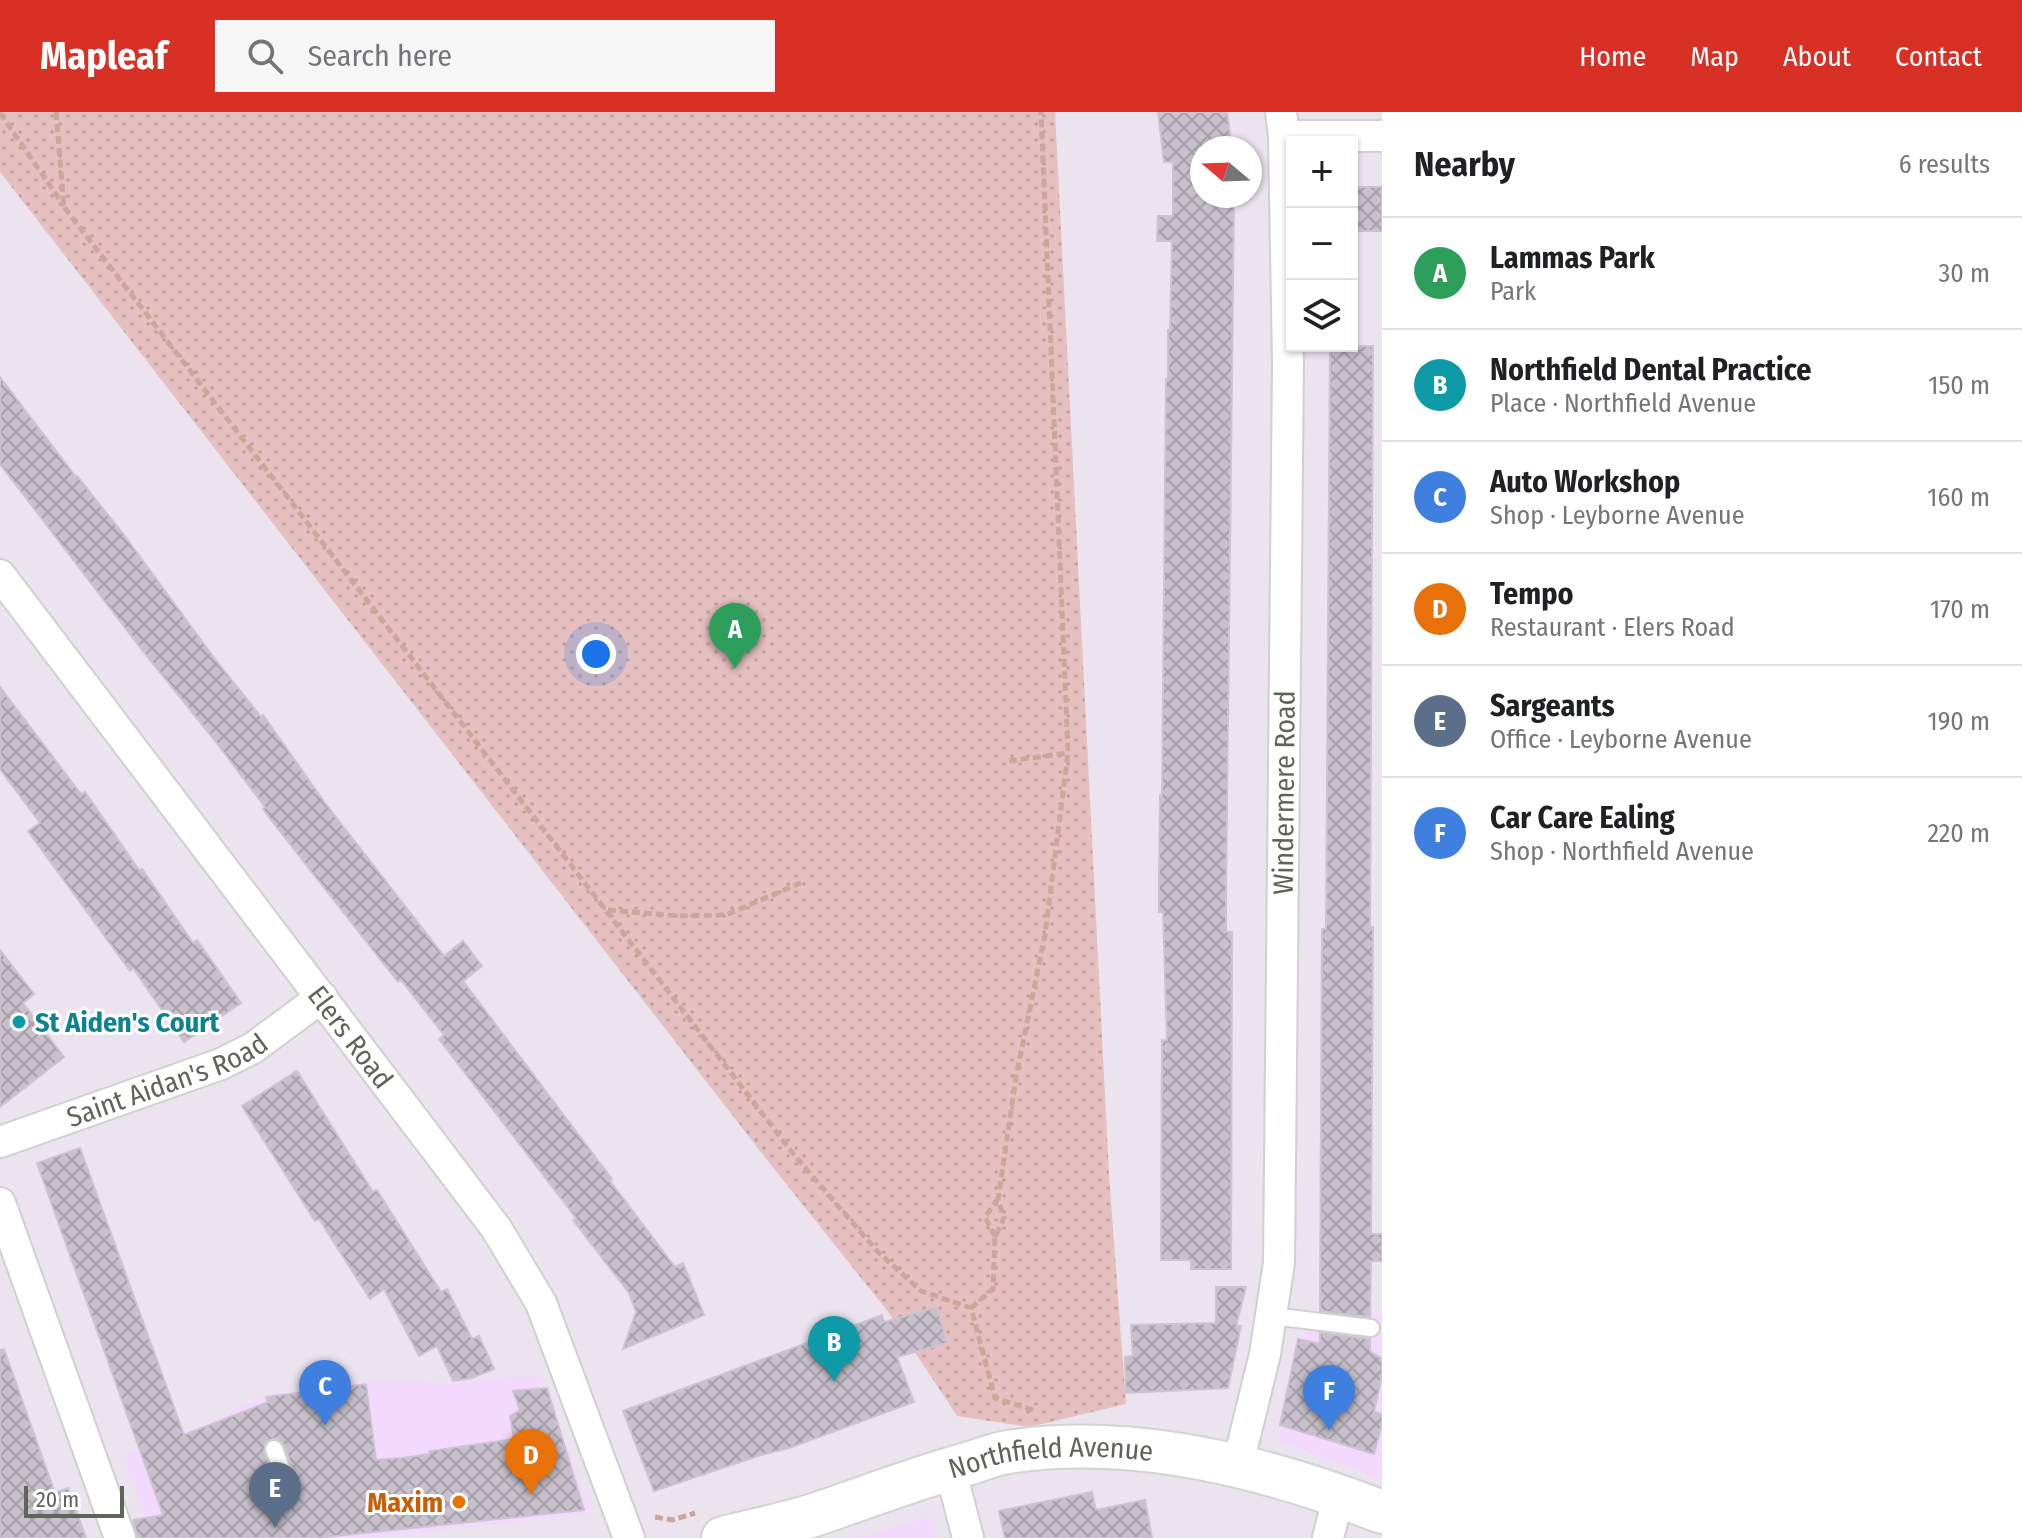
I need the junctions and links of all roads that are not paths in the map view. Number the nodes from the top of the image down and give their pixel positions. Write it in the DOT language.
graph roads {
  1 [pos="1282,124"];
  2 [pos="1382,136"];
  3 [pos="0,575"];
  4 [pos="322,997"];
  5 [pos="0,1142"];
  6 [pos="0,1203"];
  7 [pos="1272,1316"];
  8 [pos="1371,1328"];
  9 [pos="274,1449"];
  10 [pos="950,1468"];
  11 [pos="1237,1468"];
  12 [pos="289,1488"];
  13 [pos="1339,1495"];
  14 [pos="1382,1512"];
  15 [pos="120,1538"];
  16 [pos="629,1538"];
  17 [pos="723,1538"];
  18 [pos="968,1538"];
  19 [pos="1328,1538"];
  1 -- 2 [label="street"];
  1 -- 7 [label="street, Windermere Road"];
  3 -- 4 [label="street, Elers Road"];
  4 -- 5 [label="street, Saint Aidan's Road"];
  4 -- 16 [label="street, Elers Road"];
  6 -- 15 [label="street"];
  7 -- 8 [label="lane"];
  7 -- 11 [label="street, Windermere Road"];
  9 -- 12 [label="lane"];
  10 -- 11 [label="main road, Northfield Avenue"];
  10 -- 17 [label="main road, Northfield Avenue"];
  10 -- 18 [label="street"];
  11 -- 13 [label="main road, Northfield Avenue"];
  13 -- 14 [label="main road, Northfield Avenue"];
  13 -- 19 [label="street"];
}
